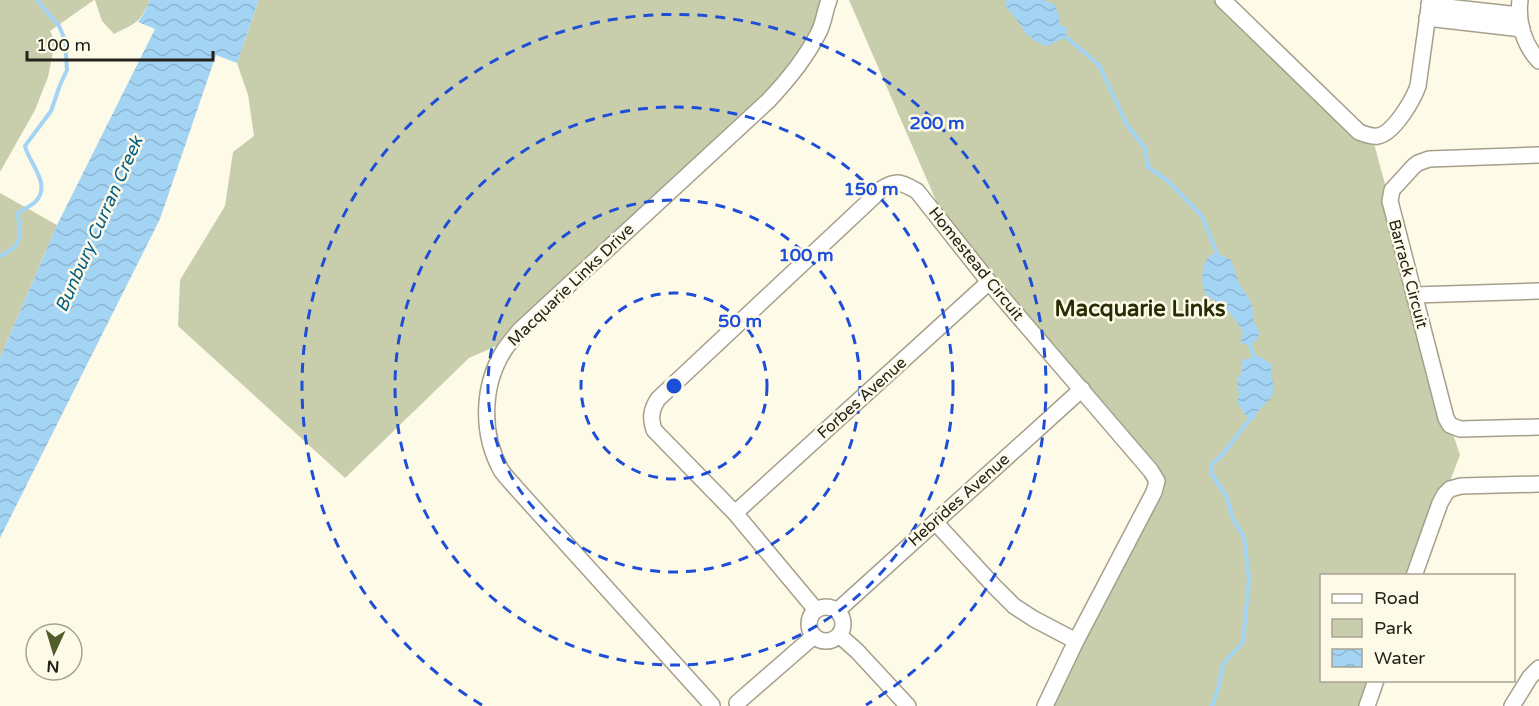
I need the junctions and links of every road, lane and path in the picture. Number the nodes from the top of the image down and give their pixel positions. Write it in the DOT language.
graph roads {
  1 [pos="829,0"];
  2 [pos="1223,0"];
  3 [pos="1429,8"];
  4 [pos="1520,15"];
  5 [pos="1539,61"];
  6 [pos="1539,155"];
  7 [pos="989,282"];
  8 [pos="1539,291"];
  9 [pos="1413,295"];
  10 [pos="1082,388"];
  11 [pos="1539,427"];
  12 [pos="1539,484"];
  13 [pos="735,513"];
  14 [pos="935,522"];
  15 [pos="1415,574"];
  16 [pos="816,610"];
  17 [pos="837,611"];
  18 [pos="839,635"];
  19 [pos="814,636"];
  20 [pos="1076,641"];
  21 [pos="1539,668"];
  22 [pos="1376,682"];
  23 [pos="711,705"];
  24 [pos="738,705"];
  25 [pos="908,706"];
  26 [pos="1045,706"];
  27 [pos="1367,706"];
  28 [pos="1512,706"];
  1 -- 23 [label="street, Macquarie Links Drive"];
  2 -- 3 [label="street"];
  3 -- 4 [label="street"];
  4 -- 5 [label="street"];
  6 -- 9 [label="street, Barrack Circuit"];
  7 -- 10 [label="street, Homestead Circuit"];
  7 -- 13 [label="street, Forbes Avenue"];
  7 -- 13 [label="street, Homestead Circuit"];
  8 -- 9 [label="street"];
  9 -- 11 [label="street, Barrack Circuit"];
  10 -- 14 [label="street, Hebrides Avenue"];
  10 -- 20 [label="street, Homestead Circuit"];
  12 -- 15 [label="street"];
  13 -- 16 [label="street, Homestead Circuit"];
  14 -- 17 [label="street, Hebrides Avenue"];
  14 -- 20 [label="street"];
  16 -- 17 [label="street"];
  16 -- 19 [label="street"];
  17 -- 18 [label="street"];
  18 -- 19 [label="street"];
  18 -- 25 [label="street"];
  19 -- 24 [label="street"];
  20 -- 26 [label="street, Homestead Circuit"];
  21 -- 28 [label="street"];
  22 -- 27 [label="street"];
  23 -- 24 [label="street"];
}
